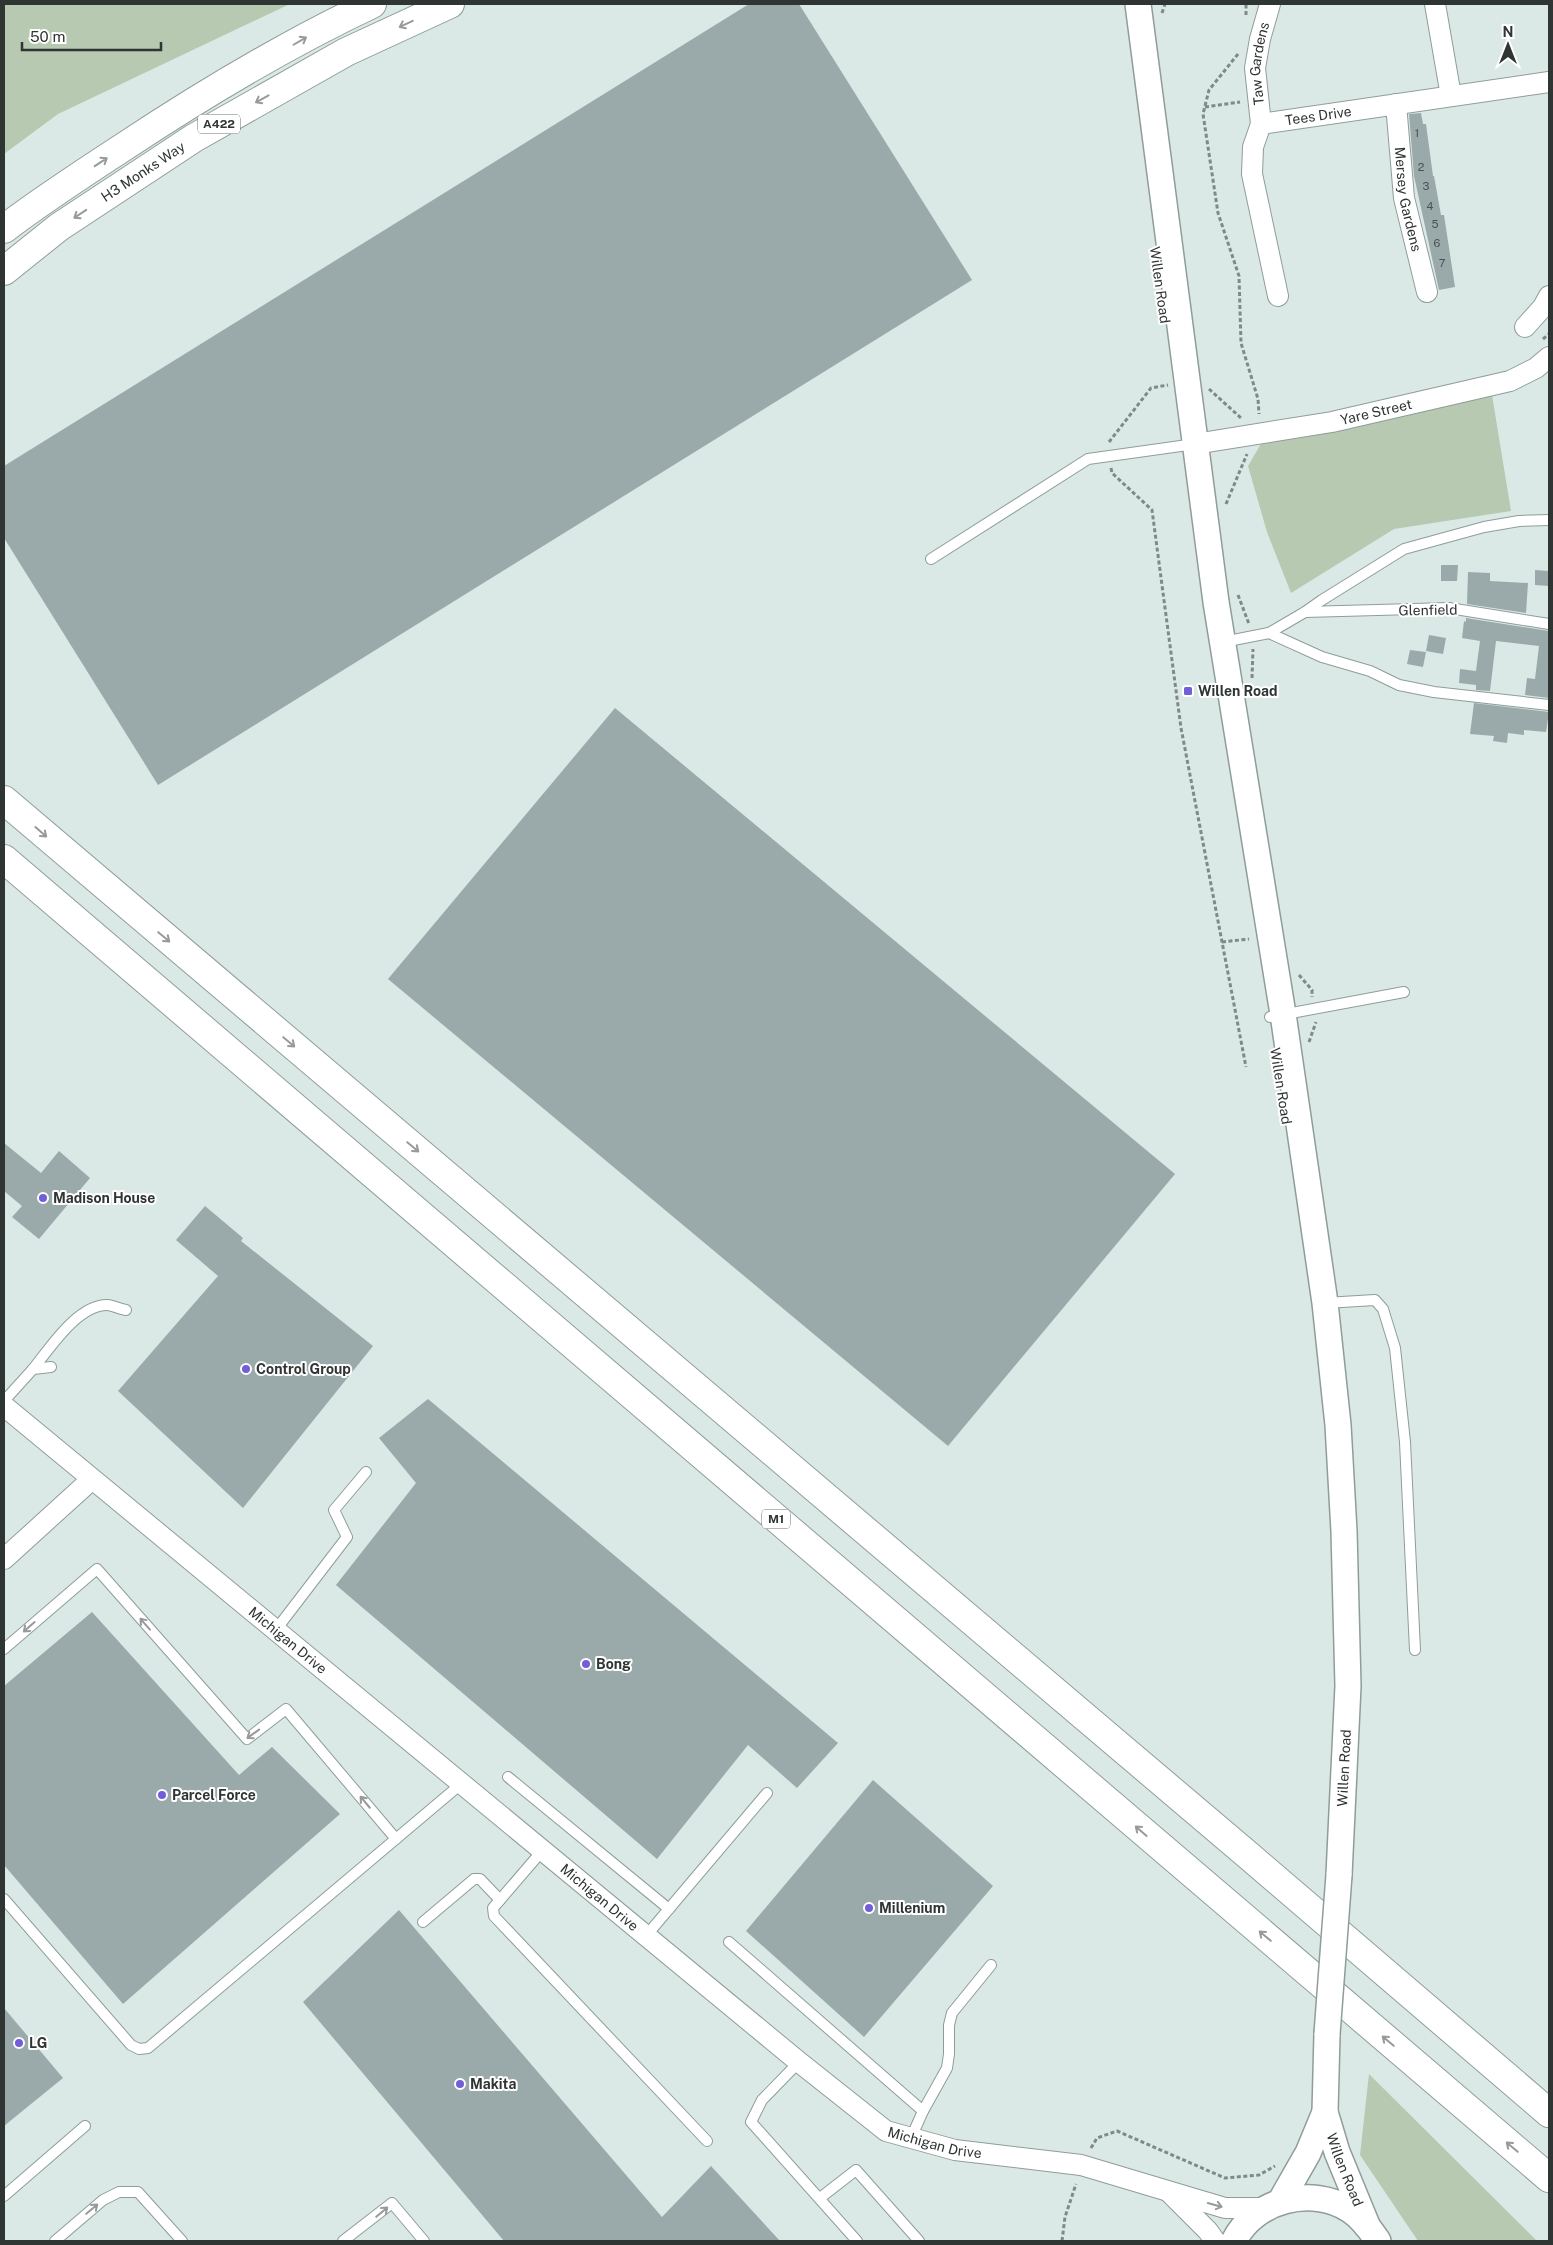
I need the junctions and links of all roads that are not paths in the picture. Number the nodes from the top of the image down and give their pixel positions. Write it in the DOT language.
graph roads {
  1 [pos="372,4"];
  2 [pos="450,4"];
  3 [pos="1122,4"];
  4 [pos="1270,4"];
  5 [pos="1435,4"];
  6 [pos="1141,11"];
  7 [pos="1549,82"];
  8 [pos="1451,96"];
  9 [pos="1396,104"];
  10 [pos="1261,124"];
  11 [pos="4,230"];
  12 [pos="4,271"];
  13 [pos="1427,292"];
  14 [pos="1278,296"];
  15 [pos="1549,296"];
  16 [pos="1525,327"];
  17 [pos="1549,357"];
  18 [pos="1188,444"];
  19 [pos="1549,520"];
  20 [pos="931,559"];
  21 [pos="1305,612"];
  22 [pos="1549,624"];
  23 [pos="1269,633"];
  24 [pos="1223,642"];
  25 [pos="1549,705"];
  26 [pos="4,800"];
  27 [pos="4,859"];
  28 [pos="1404,992"];
  29 [pos="1277,1016"];
  30 [pos="1325,1303"];
  31 [pos="126,1310"];
  32 [pos="51,1367"];
  33 [pos="34,1369"];
  34 [pos="4,1401"];
  35 [pos="4,1406"];
  36 [pos="1338,1425"];
  37 [pos="366,1472"];
  38 [pos="91,1480"];
  39 [pos="4,1559"];
  40 [pos="275,1631"];
  41 [pos="4,1649"];
  42 [pos="1415,1650"];
  43 [pos="508,1778"];
  44 [pos="461,1784"];
  45 [pos="767,1793"];
  46 [pos="396,1839"];
  47 [pos="542,1851"];
  48 [pos="4,1899"];
  49 [pos="500,1900"];
  50 [pos="669,1909"];
  51 [pos="423,1922"];
  52 [pos="646,1936"];
  53 [pos="729,1942"];
  54 [pos="991,1965"];
  55 [pos="799,2062"];
  56 [pos="923,2111"];
  57 [pos="1325,2112"];
  58 [pos="1549,2113"];
  59 [pos="86,2126"];
  60 [pos="911,2138"];
  61 [pos="707,2141"];
  62 [pos="1549,2178"];
  63 [pos="1168,2191"];
  64 [pos="4,2196"];
  65 [pos="820,2198"];
  66 [pos="1273,2205"];
  67 [pos="1373,2233"];
  68 [pos="55,2241"];
  69 [pos="182,2241"];
  70 [pos="343,2241"];
  71 [pos="424,2241"];
  72 [pos="857,2241"];
  73 [pos="919,2241"];
  74 [pos="1215,2241"];
  75 [pos="1234,2241"];
  11 -- 1 [label="main road, A422, one-way"];
  2 -- 12 [label="main road, H3 Monks Way / A422, one-way"];
  3 -- 18 [label="street, Willen Road"];
  4 -- 10 [label="street, Taw Gardens"];
  5 -- 8 [label="street"];
  6 -- 18 [label="street, Willen Road"];
  7 -- 8 [label="street, Tees Drive"];
  8 -- 9 [label="street, Tees Drive"];
  9 -- 10 [label="street, Tees Drive"];
  9 -- 13 [label="street, Mersey Gardens"];
  10 -- 14 [label="street"];
  15 -- 16 [label="street"];
  17 -- 18 [label="street, Yare Street"];
  18 -- 20 [label="lane"];
  18 -- 24 [label="street, Willen Road"];
  18 -- 29 [label="street, Willen Road"];
  19 -- 21 [label="lane"];
  21 -- 22 [label="lane, Glenfield"];
  21 -- 23 [label="lane"];
  23 -- 24 [label="lane"];
  23 -- 25 [label="lane"];
  24 -- 29 [label="street, Willen Road"];
  26 -- 58 [label="main road, one-way"];
  62 -- 27 [label="main road, M1, one-way"];
  28 -- 29 [label="lane"];
  29 -- 30 [label="street, Willen Road"];
  29 -- 36 [label="street, Willen Road"];
  30 -- 36 [label="street, Willen Road"];
  30 -- 42 [label="lane"];
  31 -- 33 [label="lane"];
  32 -- 33 [label="lane"];
  33 -- 34 [label="lane"];
  35 -- 38 [label="street, Michigan Drive"];
  36 -- 57 [label="street, Willen Road, bridge"];
  37 -- 40 [label="lane"];
  38 -- 39 [label="street"];
  38 -- 40 [label="street, Michigan Drive"];
  40 -- 44 [label="street, Michigan Drive"];
  46 -- 41 [label="lane, one-way"];
  43 -- 50 [label="lane"];
  44 -- 46 [label="lane"];
  44 -- 47 [label="street, Michigan Drive"];
  45 -- 50 [label="lane"];
  46 -- 48 [label="lane"];
  47 -- 49 [label="lane"];
  47 -- 52 [label="street, Michigan Drive"];
  49 -- 51 [label="lane"];
  49 -- 61 [label="lane"];
  50 -- 52 [label="lane"];
  52 -- 55 [label="street, Michigan Drive"];
  53 -- 56 [label="lane"];
  54 -- 56 [label="lane"];
  55 -- 60 [label="street, Michigan Drive"];
  55 -- 65 [label="lane"];
  56 -- 60 [label="lane"];
  57 -- 66 [label="street, Willen Road"];
  57 -- 67 [label="street, Willen Road"];
  59 -- 64 [label="lane"];
  60 -- 63 [label="street, Michigan Drive"];
  63 -- 66 [label="street, Michigan Drive, one-way"];
  63 -- 74 [label="street, Michigan Drive"];
  65 -- 72 [label="lane"];
  65 -- 73 [label="lane"];
  66 -- 67 [label="street"];
  66 -- 75 [label="street"];
  68 -- 69 [label="lane, one-way"];
  70 -- 71 [label="lane, one-way"];
}
